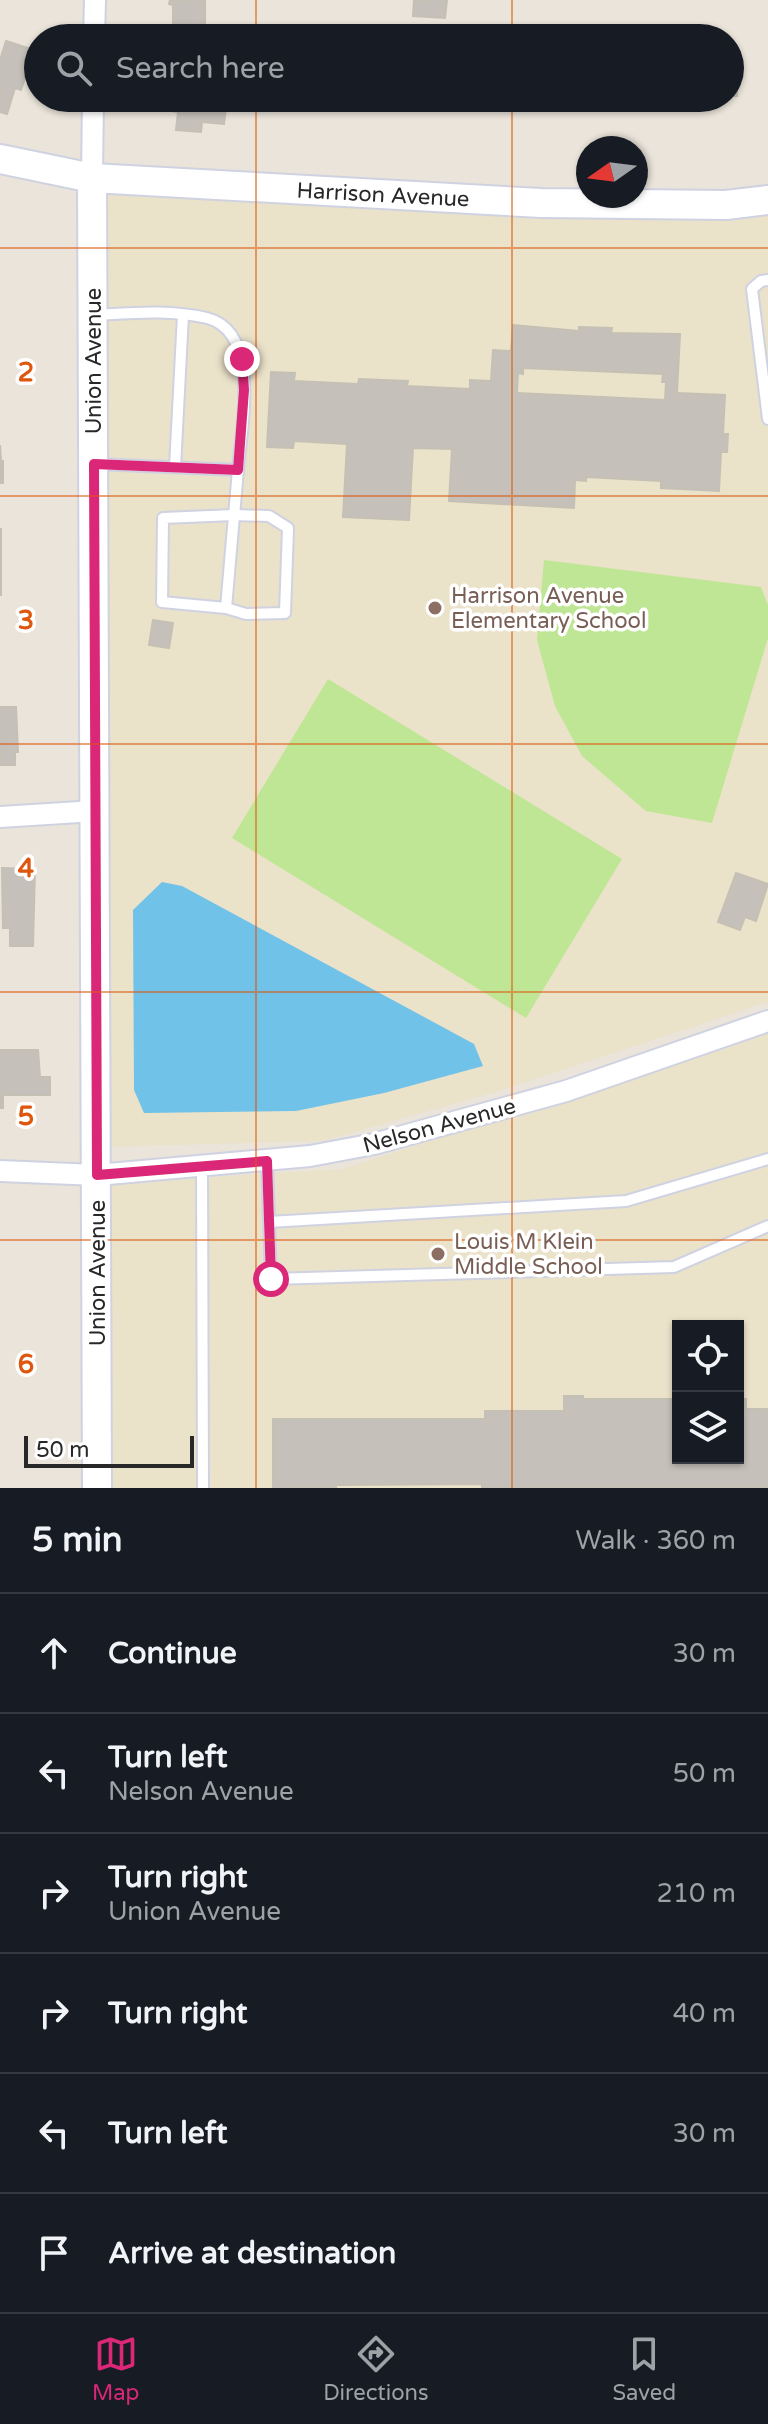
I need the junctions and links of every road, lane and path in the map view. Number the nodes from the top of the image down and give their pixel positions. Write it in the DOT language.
graph roads {
  1 [pos="95,0"];
  2 [pos="94,24"];
  3 [pos="93,112"];
  4 [pos="0,159"];
  5 [pos="92,178"];
  6 [pos="768,200"];
  7 [pos="768,280"];
  8 [pos="93,315"];
  9 [pos="183,315"];
  10 [pos="768,419"];
  11 [pos="94,464"];
  12 [pos="175,467"];
  13 [pos="238,470"];
  14 [pos="234,515"];
  15 [pos="226,608"];
  16 [pos="95,811"];
  17 [pos="0,817"];
  18 [pos="768,1021"];
  19 [pos="768,1159"];
  20 [pos="267,1161"];
  21 [pos="202,1167"];
  22 [pos="0,1171"];
  23 [pos="97,1175"];
  24 [pos="269,1222"];
  25 [pos="768,1226"];
  26 [pos="97,1488"];
  27 [pos="203,1488"];
  1 -- 2 [label="street"];
  3 -- 5 [label="street, Union Avenue"];
  4 -- 5 [label="street, Harrison Avenue"];
  5 -- 6 [label="street, Harrison Avenue"];
  5 -- 8 [label="street, Union Avenue"];
  7 -- 10 [label="lane"];
  8 -- 9 [label="lane"];
  8 -- 11 [label="street, Union Avenue"];
  9 -- 12 [label="lane"];
  9 -- 13 [label="lane"];
  11 -- 12 [label="lane"];
  11 -- 16 [label="street, Union Avenue"];
  12 -- 13 [label="lane"];
  13 -- 14 [label="lane"];
  14 -- 15 [label="lane"];
  14 -- 15 [label="lane"];
  14 -- 15 [label="lane"];
  16 -- 17 [label="street"];
  16 -- 23 [label="street, Union Avenue"];
  18 -- 20 [label="street, Nelson Avenue"];
  19 -- 24 [label="lane"];
  20 -- 21 [label="street, Nelson Avenue"];
  20 -- 24 [label="lane"];
  21 -- 23 [label="street, Nelson Avenue"];
  21 -- 27 [label="lane"];
  22 -- 23 [label="street, Nelson Avenue"];
  23 -- 26 [label="street, Union Avenue"];
  24 -- 25 [label="lane"];
}
